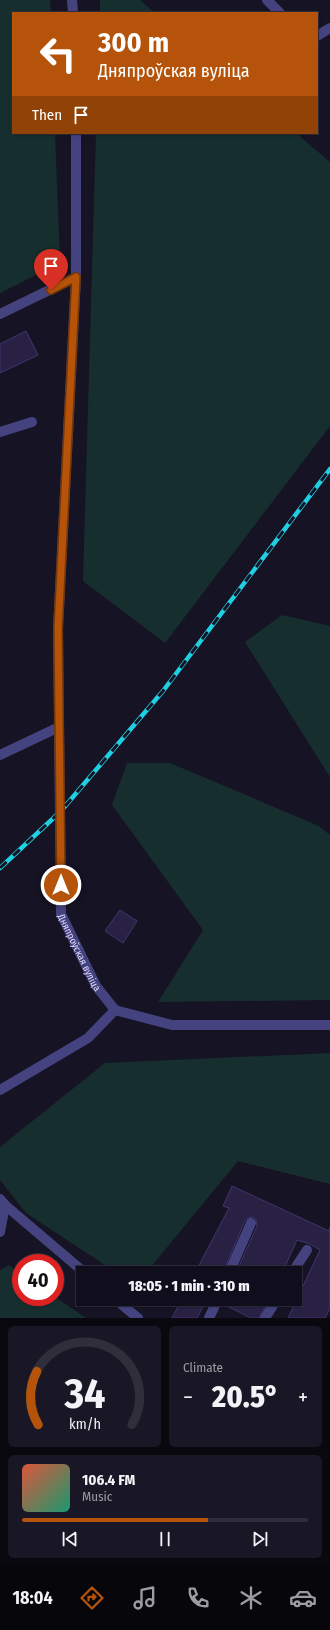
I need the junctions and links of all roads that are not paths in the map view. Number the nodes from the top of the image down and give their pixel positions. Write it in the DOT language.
graph roads {
  1 [pos="72,0"];
  2 [pos="267,0"];
  3 [pos="74,12"];
  4 [pos="279,12"];
  5 [pos="330,28"];
  6 [pos="318,35"];
  7 [pos="76,134"];
  8 [pos="76,277"];
  9 [pos="0,314"];
  10 [pos="32,422"];
  11 [pos="0,432"];
  12 [pos="60,728"];
  13 [pos="0,755"];
  14 [pos="115,1010"];
  15 [pos="330,1025"];
  16 [pos="0,1090"];
  17 [pos="2,1202"];
  18 [pos="251,1223"];
  19 [pos="0,1232"];
  20 [pos="306,1250"];
  21 [pos="77,1266"];
  22 [pos="232,1266"];
  23 [pos="296,1266"];
  24 [pos="123,1306"];
  25 [pos="215,1306"];
  26 [pos="273,1306"];
  27 [pos="138,1318"];
  28 [pos="209,1318"];
  29 [pos="265,1318"];
  1 -- 3 [label="street"];
  2 -- 4 [label="street"];
  5 -- 6 [label="street"];
  7 -- 8 [label="street, Дняпроўская вуліца"];
  8 -- 9 [label="street"];
  8 -- 12 [label="street, Дняпроўская вуліца"];
  10 -- 11 [label="street"];
  12 -- 13 [label="street"];
  12 -- 14 [label="street, Дняпроўская вуліца"];
  14 -- 15 [label="street"];
  14 -- 16 [label="street"];
  17 -- 19 [label="street"];
  17 -- 21 [label="street"];
  18 -- 22 [label="street"];
  20 -- 23 [label="street"];
  24 -- 27 [label="street"];
  25 -- 28 [label="street"];
  26 -- 29 [label="street"];
}
